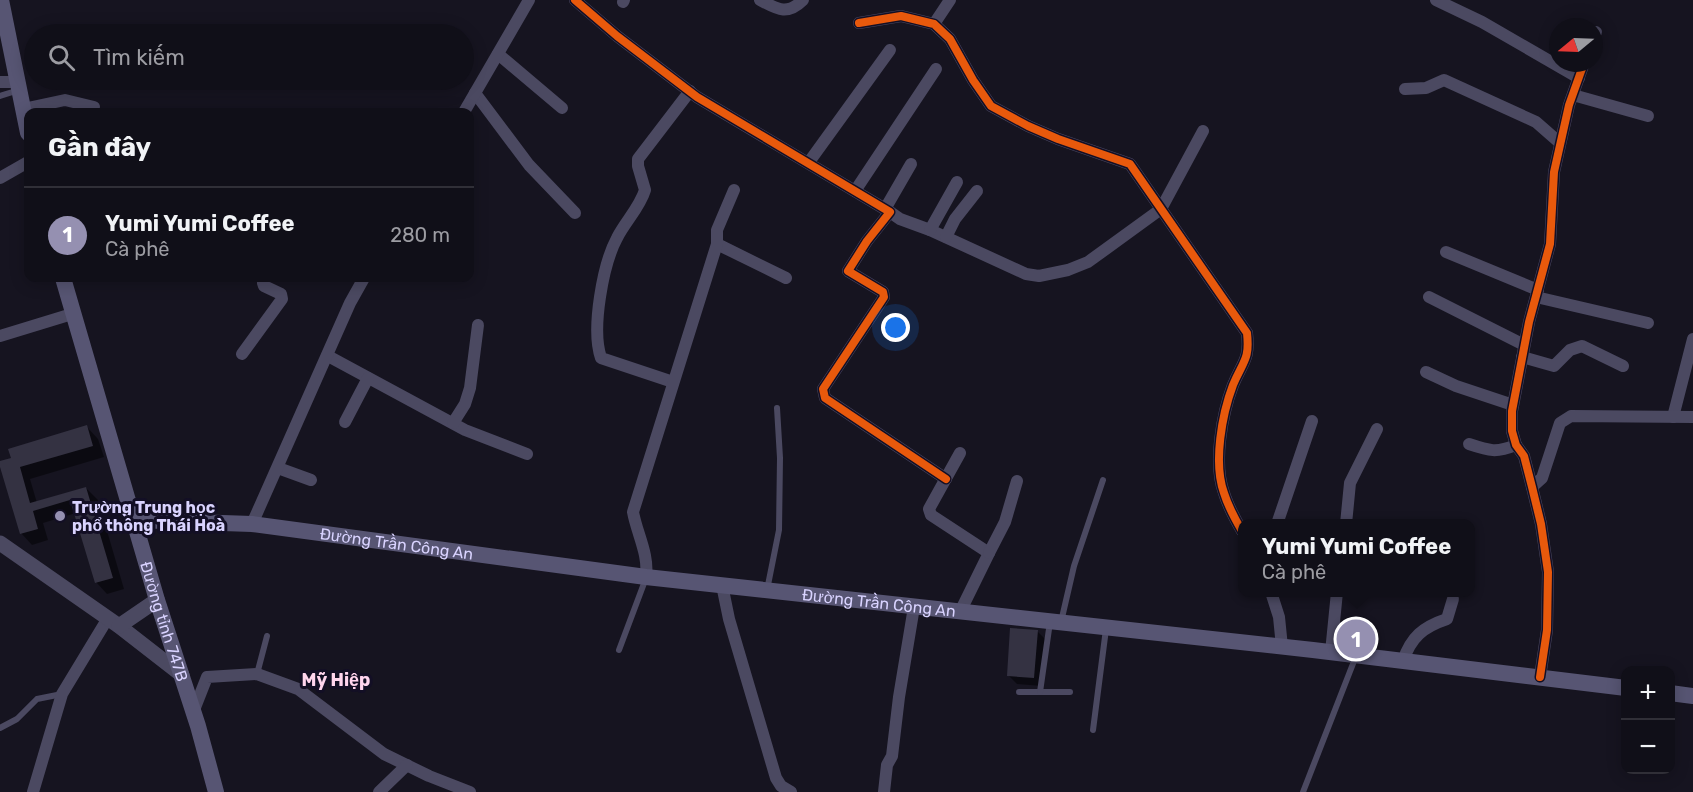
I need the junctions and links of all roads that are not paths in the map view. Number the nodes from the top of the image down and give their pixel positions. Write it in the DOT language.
graph roads {
  1 [pos="1,0"];
  2 [pos="529,0"];
  3 [pos="575,0"];
  4 [pos="760,0"];
  5 [pos="803,0"];
  6 [pos="950,0"];
  7 [pos="1436,0"];
  8 [pos="859,23"];
  9 [pos="934,24"];
  10 [pos="890,50"];
  11 [pos="498,54"];
  12 [pos="936,69"];
  13 [pos="1581,72"];
  14 [pos="1579,78"];
  15 [pos="0,82"];
  16 [pos="19,86"];
  17 [pos="1405,88"];
  18 [pos="690,91"];
  19 [pos="476,93"];
  20 [pos="1573,95"];
  21 [pos="0,96"];
  22 [pos="28,108"];
  23 [pos="94,108"];
  24 [pos="467,108"];
  25 [pos="562,108"];
  26 [pos="23,109"];
  27 [pos="24,114"];
  28 [pos="1648,116"];
  29 [pos="1203,131"];
  30 [pos="1560,143"];
  31 [pos="809,162"];
  32 [pos="24,164"];
  33 [pos="911,164"];
  34 [pos="0,178"];
  35 [pos="957,182"];
  36 [pos="735,190"];
  37 [pos="855,191"];
  38 [pos="977,191"];
  39 [pos="1161,209"];
  40 [pos="887,210"];
  41 [pos="574,213"];
  42 [pos="930,230"];
  43 [pos="945,237"];
  44 [pos="717,244"];
  45 [pos="1446,252"];
  46 [pos="786,278"];
  47 [pos="64,282"];
  48 [pos="263,282"];
  49 [pos="362,282"];
  50 [pos="1537,293"];
  51 [pos="1428,297"];
  52 [pos="72,314"];
  53 [pos="1648,323"];
  54 [pos="478,326"];
  55 [pos="0,336"];
  56 [pos="1693,339"];
  57 [pos="1523,351"];
  58 [pos="242,354"];
  59 [pos="328,356"];
  60 [pos="1623,366"];
  61 [pos="1426,372"];
  62 [pos="368,378"];
  63 [pos="673,382"];
  64 [pos="1513,405"];
  65 [pos="777,408"];
  66 [pos="1673,417"];
  67 [pos="1693,417"];
  68 [pos="1312,421"];
  69 [pos="345,422"];
  70 [pos="453,423"];
  71 [pos="1377,429"];
  72 [pos="1469,444"];
  73 [pos="1516,445"];
  74 [pos="960,453"];
  75 [pos="527,454"];
  76 [pos="278,468"];
  77 [pos="946,479"];
  78 [pos="311,480"];
  79 [pos="1104,480"];
  80 [pos="1017,481"];
  81 [pos="1532,487"];
  82 [pos="134,519"];
  83 [pos="1279,519"];
  84 [pos="1346,519"];
  85 [pos="1238,523"];
  86 [pos="252,524"];
  87 [pos="0,543"];
  88 [pos="989,553"];
  89 [pos="646,578"];
  90 [pos="722,585"];
  91 [pos="767,591"];
  92 [pos="1272,597"];
  93 [pos="1336,597"];
  94 [pos="1453,599"];
  95 [pos="157,600"];
  96 [pos="914,607"];
  97 [pos="960,612"];
  98 [pos="113,622"];
  99 [pos="1056,622"];
  100 [pos="1106,628"];
  101 [pos="267,636"];
  102 [pos="1282,647"];
  103 [pos="619,650"];
  104 [pos="1331,652"];
  105 [pos="1356,655"];
  106 [pos="1403,661"];
  107 [pos="257,674"];
  108 [pos="182,675"];
  109 [pos="1540,677"];
  110 [pos="1621,687"];
  111 [pos="1019,692"];
  112 [pos="1040,692"];
  113 [pos="1070,692"];
  114 [pos="62,694"];
  115 [pos="1675,694"];
  116 [pos="1693,696"];
  117 [pos="194,710"];
  118 [pos="0,728"];
  119 [pos="1093,730"];
  120 [pos="406,765"];
  121 [pos="393,778"];
  122 [pos="33,792"];
  123 [pos="216,792"];
  124 [pos="379,792"];
  125 [pos="396,792"];
  126 [pos="470,792"];
  127 [pos="791,792"];
  128 [pos="884,792"];
  129 [pos="1304,792"];
  1 -- 16 [label="main road"];
  2 -- 11 [label="street"];
  3 -- 18 [label="street"];
  4 -- 5 [label="street"];
  6 -- 9 [label="street"];
  7 -- 14 [label="street"];
  8 -- 9 [label="street"];
  9 -- 39 [label="street"];
  10 -- 31 [label="street"];
  11 -- 19 [label="street"];
  11 -- 25 [label="street"];
  12 -- 37 [label="street"];
  13 -- 14 [label="street"];
  14 -- 20 [label="street"];
  15 -- 16 [label="street"];
  16 -- 21 [label="lane"];
  16 -- 26 [label="main road"];
  17 -- 30 [label="street"];
  18 -- 31 [label="street"];
  18 -- 63 [label="street"];
  19 -- 24 [label="street"];
  19 -- 41 [label="street"];
  20 -- 28 [label="street"];
  20 -- 30 [label="street"];
  22 -- 23 [label="street"];
  26 -- 27 [label="main road"];
  29 -- 39 [label="street"];
  30 -- 50 [label="street"];
  31 -- 37 [label="street"];
  32 -- 34 [label="street"];
  33 -- 40 [label="street"];
  35 -- 42 [label="street"];
  36 -- 44 [label="street"];
  37 -- 40 [label="street"];
  38 -- 43 [label="street"];
  39 -- 43 [label="street"];
  39 -- 85 [label="street"];
  40 -- 42 [label="street"];
  40 -- 77 [label="street"];
  42 -- 43 [label="street"];
  44 -- 46 [label="street"];
  44 -- 63 [label="street"];
  45 -- 50 [label="street"];
  47 -- 52 [label="main road, Đường tỉnh 747B"];
  48 -- 58 [label="street"];
  49 -- 59 [label="street"];
  50 -- 53 [label="street"];
  50 -- 57 [label="street"];
  51 -- 57 [label="street"];
  52 -- 55 [label="street"];
  52 -- 82 [label="main road, Đường tỉnh 747B"];
  54 -- 70 [label="street"];
  56 -- 66 [label="street"];
  57 -- 60 [label="street"];
  57 -- 64 [label="street"];
  59 -- 62 [label="street"];
  59 -- 76 [label="street"];
  61 -- 64 [label="street"];
  62 -- 69 [label="street"];
  62 -- 70 [label="street"];
  63 -- 89 [label="street"];
  64 -- 73 [label="street"];
  65 -- 91 [label="lane"];
  66 -- 67 [label="street"];
  66 -- 81 [label="street"];
  68 -- 83 [label="street"];
  70 -- 75 [label="street"];
  71 -- 84 [label="street"];
  72 -- 73 [label="street"];
  73 -- 81 [label="street"];
  74 -- 77 [label="street"];
  76 -- 78 [label="street"];
  76 -- 86 [label="street"];
  77 -- 88 [label="street"];
  79 -- 99 [label="lane"];
  80 -- 88 [label="street"];
  81 -- 109 [label="street"];
  82 -- 86 [label="main road, Đường Trần Công An"];
  82 -- 95 [label="main road, Đường tỉnh 747B"];
  86 -- 89 [label="main road, Đường Trần Công An"];
  87 -- 98 [label="street"];
  88 -- 97 [label="street"];
  89 -- 90 [label="main road, Đường Trần Công An"];
  89 -- 103 [label="lane"];
  90 -- 91 [label="main road, Đường Trần Công An"];
  90 -- 127 [label="street"];
  91 -- 96 [label="main road, Đường Trần Công An"];
  92 -- 102 [label="street"];
  93 -- 104 [label="street"];
  94 -- 106 [label="street"];
  95 -- 98 [label="street"];
  95 -- 108 [label="main road, Đường tỉnh 747B"];
  96 -- 97 [label="main road, Đường Trần Công An"];
  96 -- 128 [label="street"];
  97 -- 99 [label="main road, Đường Trần Công An"];
  98 -- 108 [label="street"];
  98 -- 114 [label="street"];
  99 -- 100 [label="main road, Đường Trần Công An"];
  99 -- 112 [label="lane"];
  100 -- 102 [label="main road, Đường Trần Công An"];
  100 -- 119 [label="lane"];
  101 -- 107 [label="lane"];
  102 -- 104 [label="main road, Đường Trần Công An"];
  104 -- 105 [label="main road, Đường Trần Công An"];
  105 -- 106 [label="main road, Đường Trần Công An"];
  105 -- 129 [label="lane"];
  106 -- 109 [label="main road, Đường Trần Công An"];
  107 -- 117 [label="street"];
  107 -- 120 [label="street"];
  108 -- 117 [label="main road, Đường tỉnh 747B"];
  109 -- 110 [label="main road, Đường Trần Công An"];
  111 -- 112 [label="lane"];
  112 -- 113 [label="lane"];
  114 -- 118 [label="lane"];
  114 -- 122 [label="street"];
  115 -- 116 [label="main road"];
  117 -- 123 [label="main road, Đường tỉnh 747B"];
  120 -- 121 [label="street"];
  120 -- 126 [label="street"];
  121 -- 124 [label="street"];
  121 -- 125 [label="street"];
}
